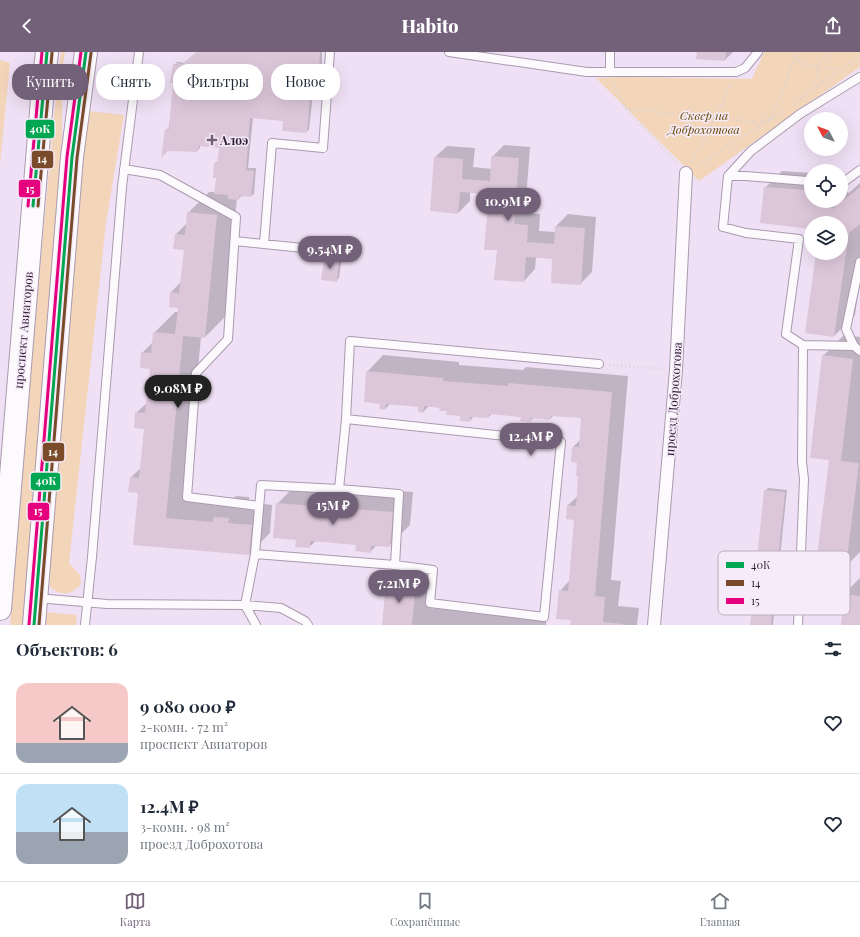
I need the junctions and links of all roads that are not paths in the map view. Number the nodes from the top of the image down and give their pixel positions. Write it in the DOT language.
graph roads {
  1 [pos="47,52"];
  2 [pos="86,52"];
  3 [pos="139,52"];
  4 [pos="330,52"];
  5 [pos="449,52"];
  6 [pos="610,52"];
  7 [pos="758,52"];
  8 [pos="609,71"];
  9 [pos="860,77"];
  10 [pos="124,169"];
  11 [pos="860,170"];
  12 [pos="686,173"];
  13 [pos="728,176"];
  14 [pos="848,179"];
  15 [pos="804,181"];
  16 [pos="235,241"];
  17 [pos="264,244"];
  18 [pos="342,252"];
  19 [pos="860,262"];
  20 [pos="803,345"];
  21 [pos="857,349"];
  22 [pos="599,364"];
  23 [pos="346,419"];
  24 [pos="340,489"];
  25 [pos="259,506"];
  26 [pos="801,551"];
  27 [pos="255,554"];
  28 [pos="395,565"];
  29 [pos="36,598"];
  30 [pos="88,603"];
  31 [pos="245,605"];
  32 [pos="0,608"];
  33 [pos="798,615"];
  34 [pos="34,625"];
  35 [pos="85,625"];
  36 [pos="256,625"];
  37 [pos="308,625"];
  38 [pos="654,625"];
  39 [pos="798,625"];
  1 -- 32 [label="main road, проспект Авиаторов"];
  2 -- 29 [label="main road"];
  3 -- 10 [label="lane"];
  4 -- 17 [label="lane"];
  5 -- 8 [label="lane"];
  6 -- 8 [label="lane"];
  7 -- 8 [label="lane"];
  9 -- 13 [label="lane"];
  10 -- 16 [label="lane"];
  10 -- 30 [label="lane"];
  11 -- 14 [label="lane"];
  12 -- 38 [label="street, проезд Доброхотова"];
  13 -- 15 [label="lane"];
  13 -- 20 [label="lane"];
  16 -- 17 [label="lane"];
  16 -- 25 [label="lane"];
  17 -- 18 [label="lane"];
  19 -- 21 [label="lane"];
  20 -- 21 [label="lane"];
  20 -- 26 [label="lane"];
  22 -- 23 [label="lane"];
  23 -- 24 [label="lane"];
  23 -- 28 [label="lane"];
  24 -- 25 [label="lane"];
  24 -- 28 [label="lane"];
  25 -- 27 [label="lane"];
  27 -- 28 [label="lane"];
  27 -- 31 [label="lane"];
  29 -- 30 [label="lane"];
  29 -- 34 [label="main road"];
  30 -- 31 [label="lane"];
  30 -- 35 [label="lane"];
  31 -- 36 [label="lane"];
  31 -- 37 [label="lane"];
  33 -- 39 [label="lane"];
}
